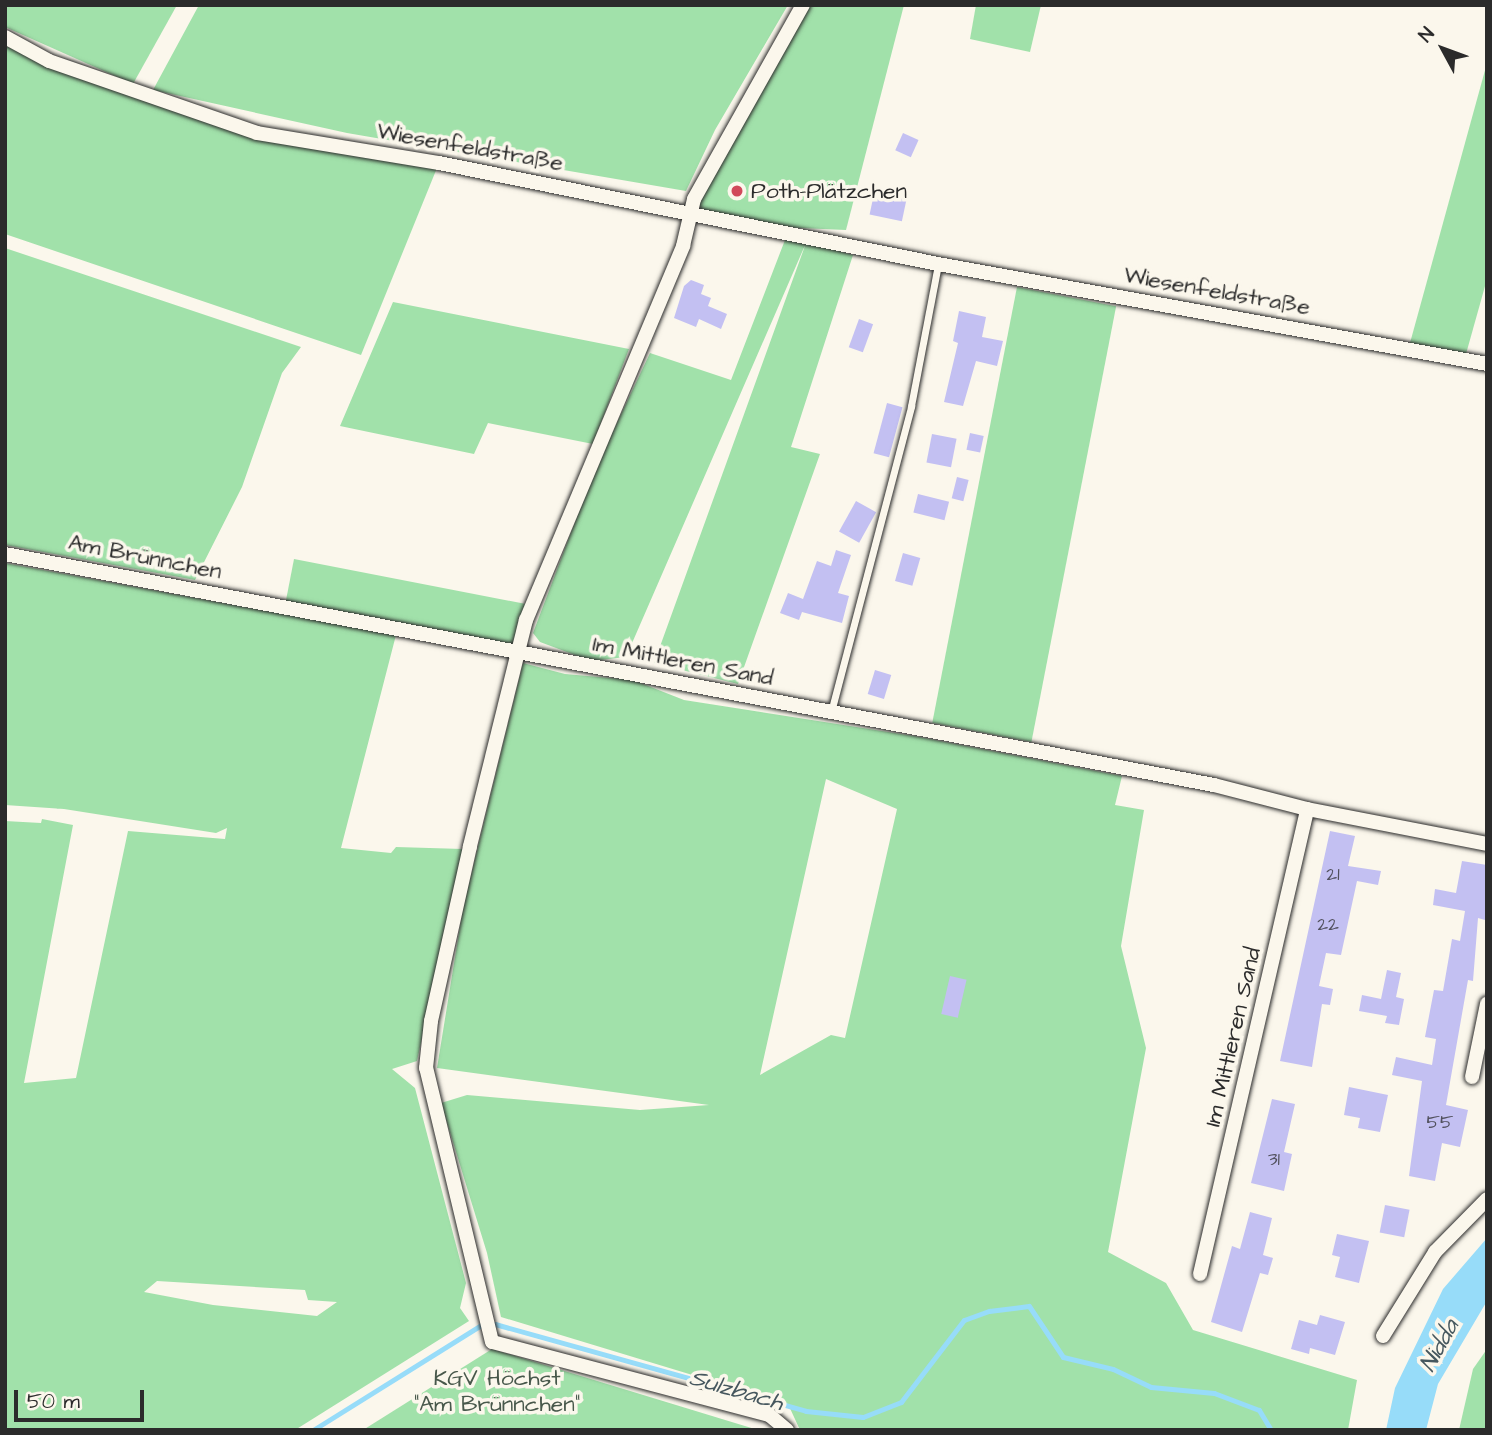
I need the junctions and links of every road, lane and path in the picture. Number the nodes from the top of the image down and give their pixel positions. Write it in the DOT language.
graph roads {
  1 [pos="803,5"];
  2 [pos="5,37"];
  3 [pos="694,213"];
  4 [pos="938,264"];
  5 [pos="1487,364"];
  6 [pos="5,554"];
  7 [pos="515,653"];
  8 [pos="831,713"];
  9 [pos="1307,809"];
  10 [pos="1487,844"];
  11 [pos="1487,1004"];
  12 [pos="1472,1077"];
  13 [pos="1487,1199"];
  14 [pos="1200,1273"];
  15 [pos="1383,1336"];
  16 [pos="787,1430"];
  1 -- 3 [label="street"];
  2 -- 3 [label="street, Wiesenfeldstraße"];
  3 -- 4 [label="street, Wiesenfeldstraße"];
  3 -- 7 [label="street"];
  4 -- 5 [label="street, Wiesenfeldstraße"];
  4 -- 8 [label="lane"];
  6 -- 7 [label="street, Am Brünnchen"];
  7 -- 8 [label="street, Im Mittleren Sand"];
  7 -- 16 [label="street"];
  8 -- 9 [label="street, Im Mittleren Sand"];
  9 -- 10 [label="street, Im Mittleren Sand"];
  9 -- 14 [label="street, Im Mittleren Sand"];
  11 -- 12 [label="street"];
  13 -- 15 [label="street"];
}
